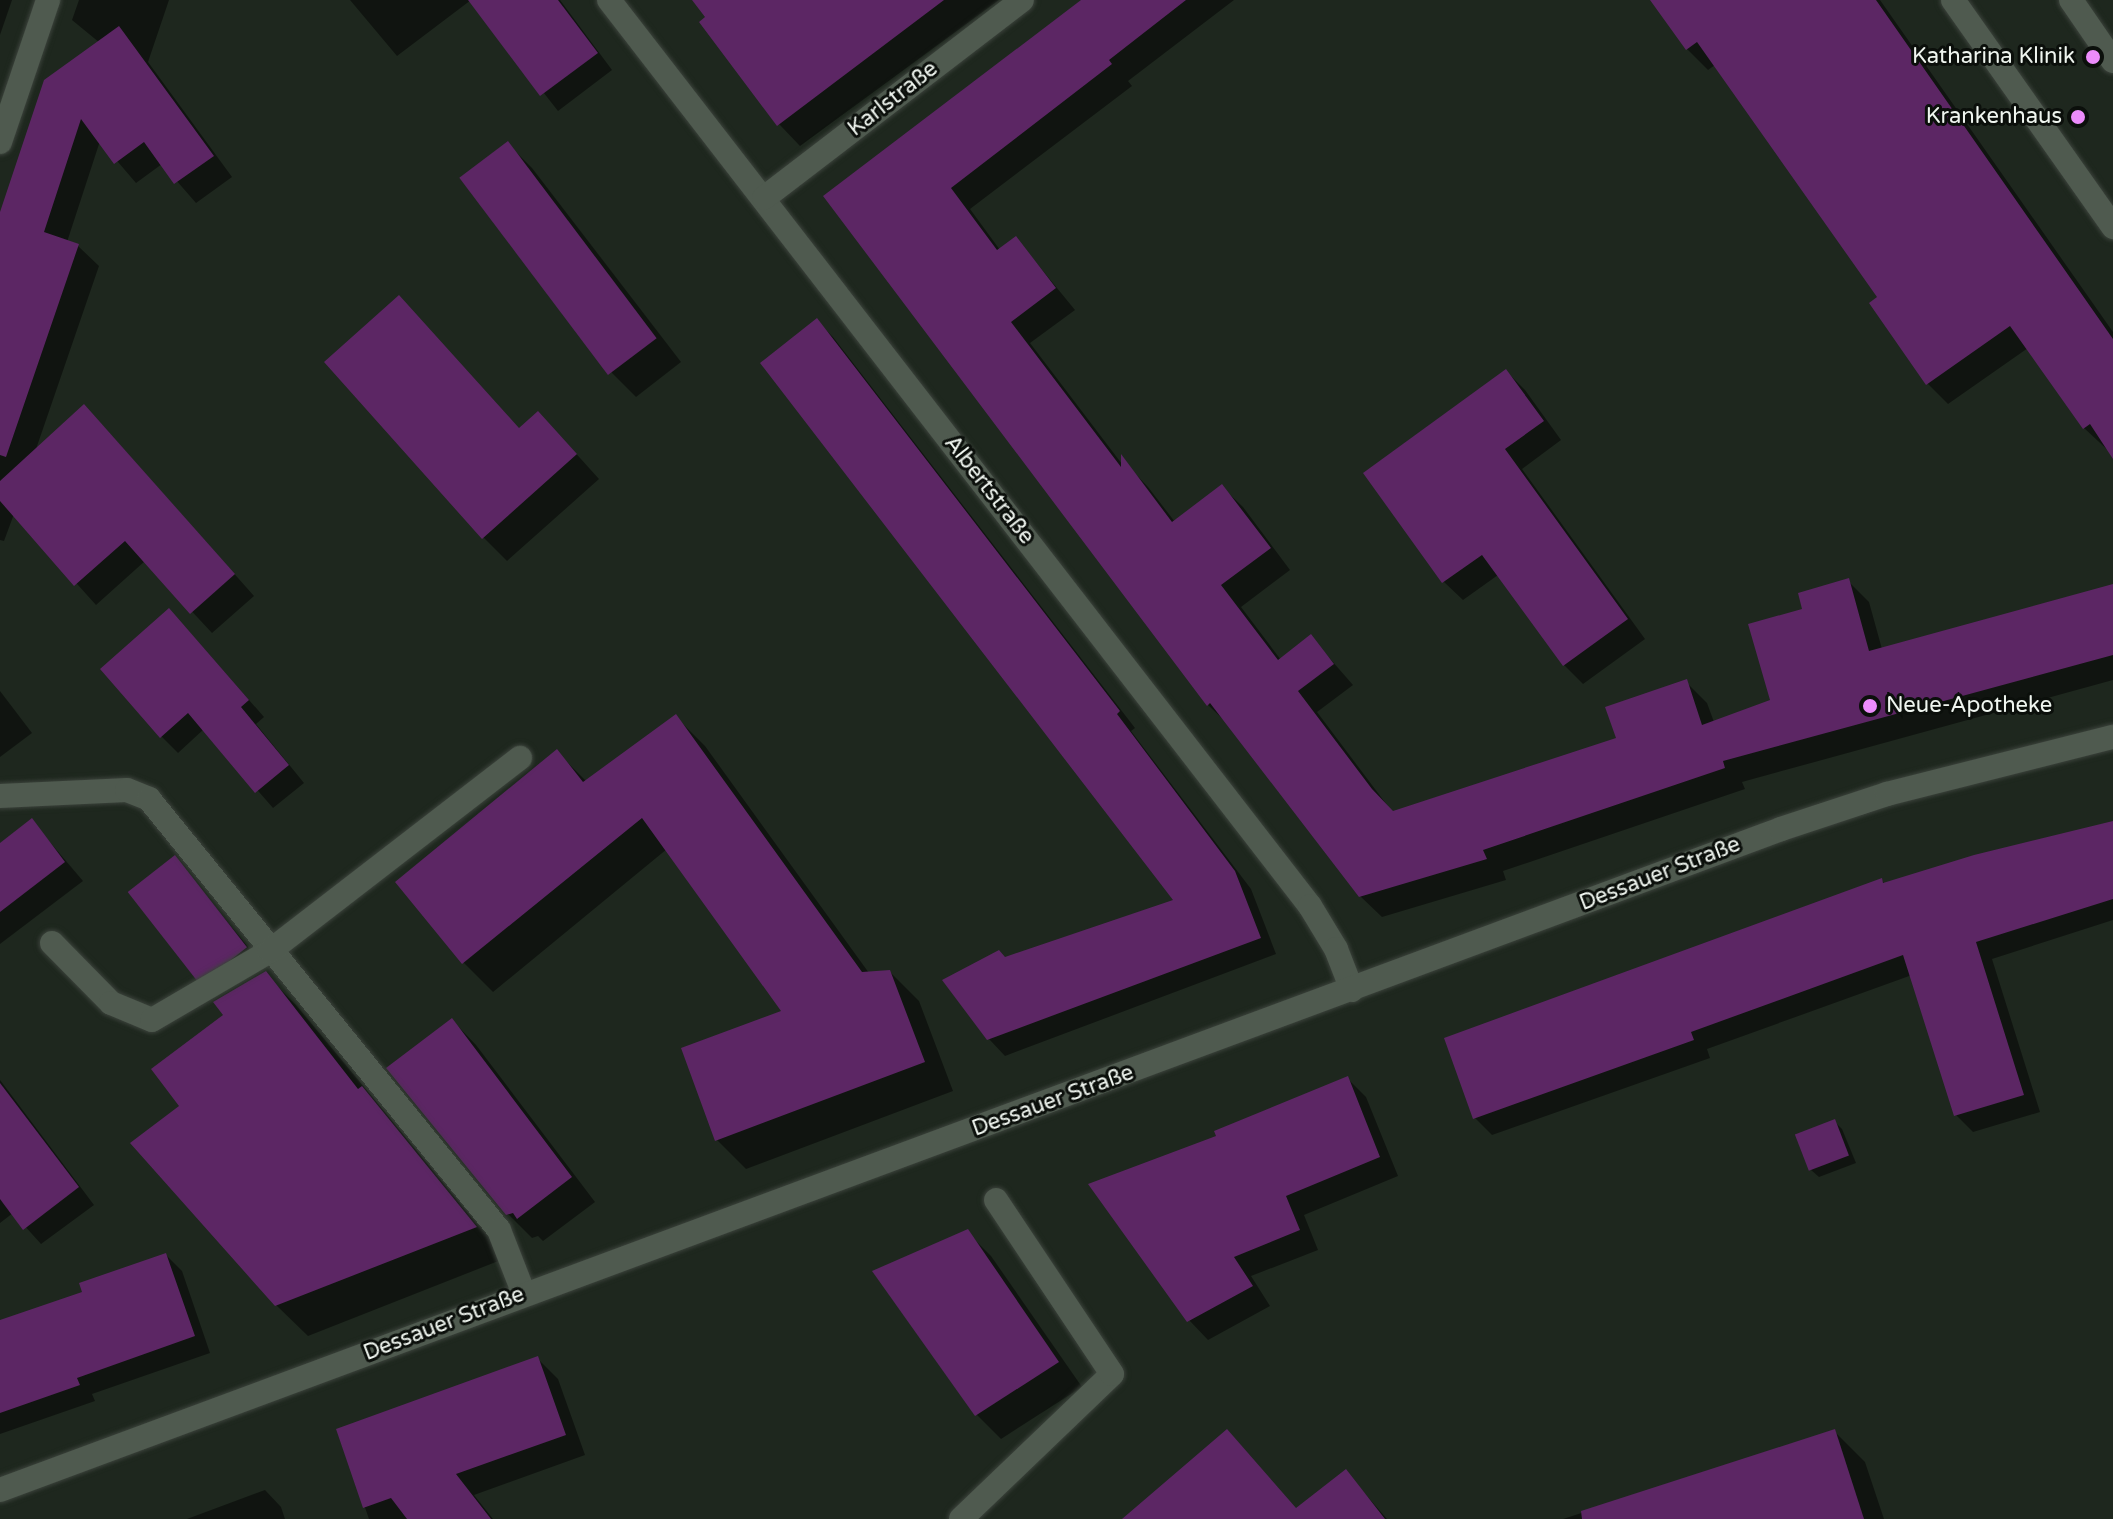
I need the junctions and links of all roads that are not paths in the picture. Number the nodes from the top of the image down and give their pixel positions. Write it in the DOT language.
graph roads {
  1 [pos="48,0"];
  2 [pos="609,0"];
  3 [pos="1022,0"];
  4 [pos="1953,0"];
  5 [pos="2071,0"];
  6 [pos="2113,61"];
  7 [pos="0,142"];
  8 [pos="764,198"];
  9 [pos="2113,227"];
  10 [pos="2113,737"];
  11 [pos="520,758"];
  12 [pos="0,796"];
  13 [pos="52,943"];
  14 [pos="270,951"];
  15 [pos="1352,990"];
  16 [pos="996,1200"];
  17 [pos="524,1294"];
  18 [pos="0,1490"];
  19 [pos="961,1519"];
  1 -- 7 [label="street"];
  2 -- 8 [label="street, Albertstraße"];
  3 -- 8 [label="street, Karlstraße"];
  4 -- 9 [label="street"];
  5 -- 6 [label="street"];
  8 -- 15 [label="street, Albertstraße"];
  10 -- 15 [label="street, Dessauer Straße"];
  11 -- 14 [label="street"];
  12 -- 14 [label="street"];
  13 -- 14 [label="street"];
  14 -- 17 [label="street"];
  15 -- 17 [label="street, Dessauer Straße"];
  16 -- 19 [label="street"];
  17 -- 18 [label="street, Dessauer Straße"];
}
